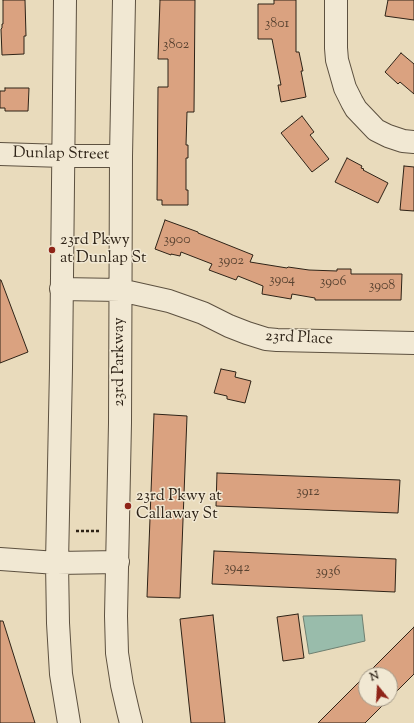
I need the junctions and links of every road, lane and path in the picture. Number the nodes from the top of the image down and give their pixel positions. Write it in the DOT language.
graph roads {
  1 [pos="65,0"];
  2 [pos="124,0"];
  3 [pos="336,0"];
  4 [pos="414,142"];
  5 [pos="0,154"];
  6 [pos="63,156"];
  7 [pos="121,156"];
  8 [pos="61,289"];
  9 [pos="120,290"];
  10 [pos="414,343"];
  11 [pos="75,531"];
  12 [pos="102,531"];
  13 [pos="0,560"];
  14 [pos="118,562"];
  15 [pos="57,563"];
  16 [pos="69,723"];
  17 [pos="131,723"];
  1 -- 6 [label="street"];
  2 -- 7 [label="street, 23rd Parkway"];
  3 -- 4 [label="street"];
  5 -- 6 [label="street, Dunlap Street"];
  6 -- 7 [label="street, Dunlap Street"];
  6 -- 8 [label="street"];
  7 -- 9 [label="street, 23rd Parkway"];
  8 -- 9 [label="street, 23rd Place"];
  8 -- 15 [label="street"];
  9 -- 10 [label="street, 23rd Place"];
  9 -- 14 [label="street, 23rd Parkway"];
  11 -- 12 [label="path"];
  13 -- 15 [label="street"];
  14 -- 15 [label="street"];
  14 -- 17 [label="street, 23rd Parkway"];
  15 -- 16 [label="street"];
}
